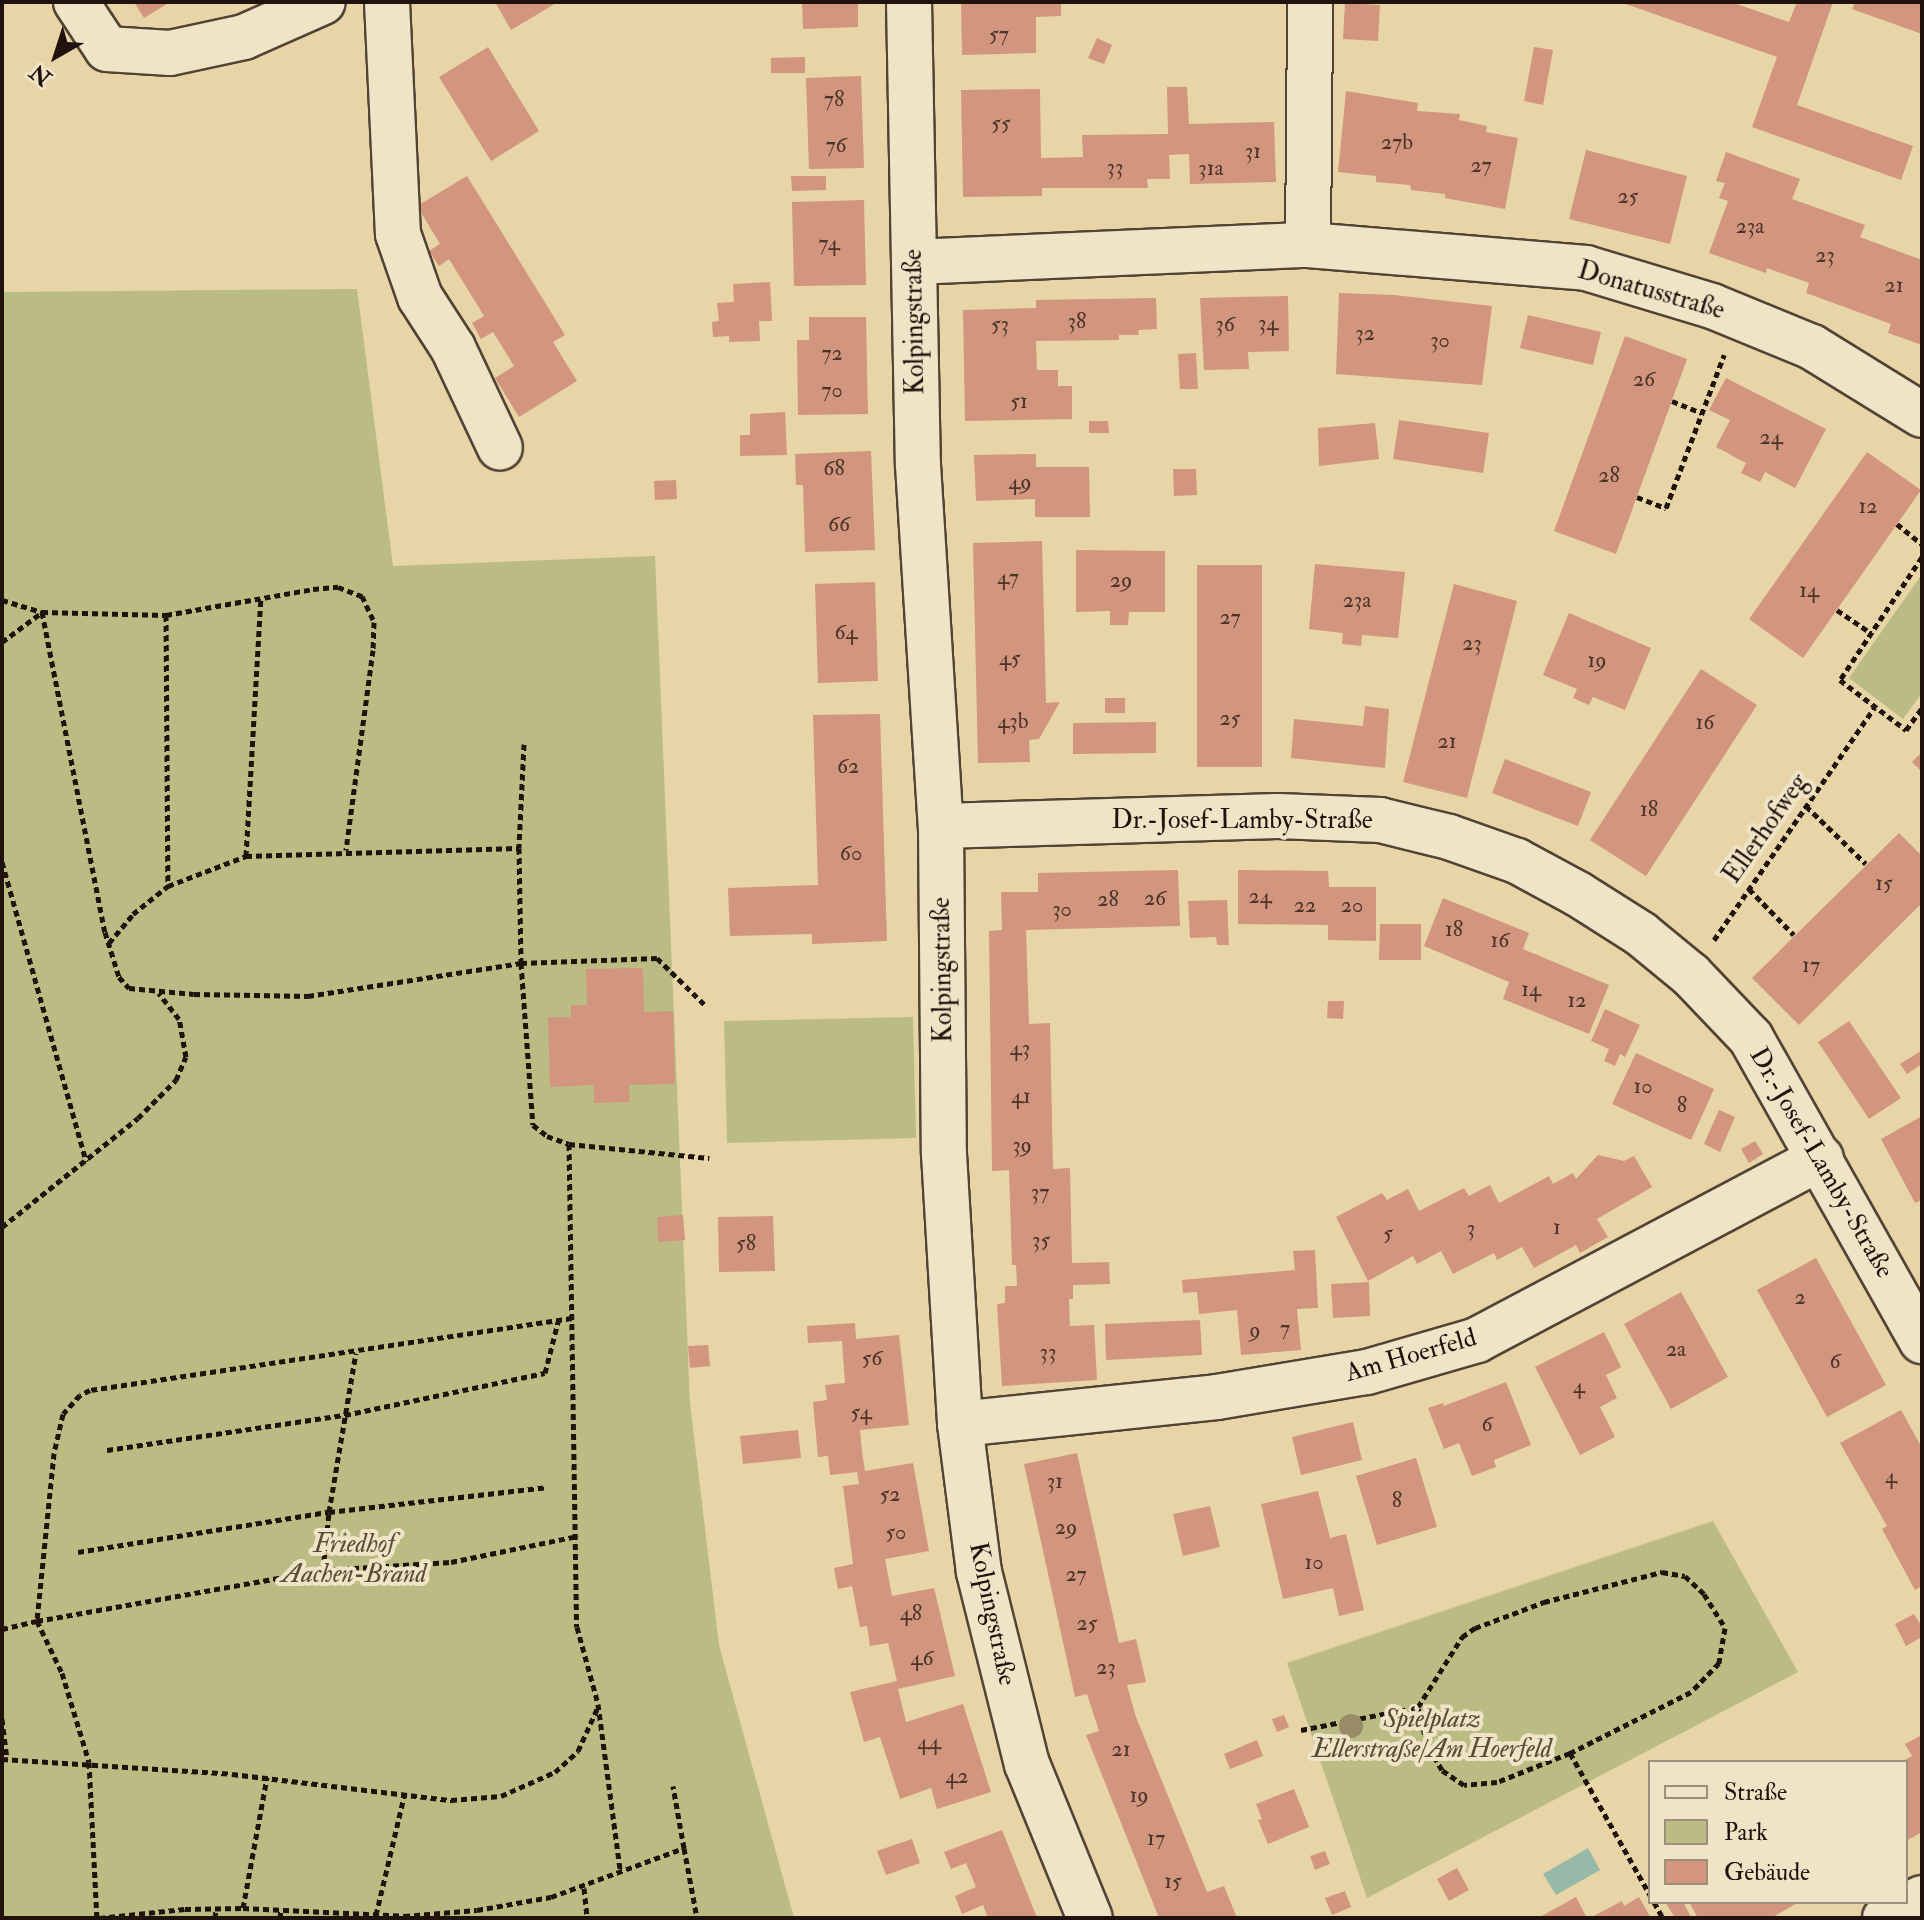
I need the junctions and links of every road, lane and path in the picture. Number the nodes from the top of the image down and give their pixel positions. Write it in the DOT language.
graph roads {
  1 [pos="76,2"];
  2 [pos="323,2"];
  3 [pos="387,2"];
  4 [pos="909,2"];
  5 [pos="1310,2"];
  6 [pos="1308,245"];
  7 [pos="914,262"];
  8 [pos="1739,317"];
  9 [pos="1672,401"];
  10 [pos="1702,413"];
  11 [pos="1922,415"];
  12 [pos="500,448"];
  13 [pos="1637,497"];
  14 [pos="1897,524"];
  15 [pos="1922,544"];
  16 [pos="1922,557"];
  17 [pos="261,599"];
  18 [pos="2,600"];
  19 [pos="1837,610"];
  20 [pos="42,612"];
  21 [pos="166,615"];
  22 [pos="1871,633"];
  23 [pos="2,642"];
  24 [pos="1875,707"];
  25 [pos="1922,708"];
  26 [pos="524,744"];
  27 [pos="1806,806"];
  28 [pos="941,826"];
  29 [pos="519,848"];
  30 [pos="346,850"];
  31 [pos="246,856"];
  32 [pos="2,862"];
  33 [pos="1866,864"];
  34 [pos="168,886"];
  35 [pos="1749,889"];
  36 [pos="1794,935"];
  37 [pos="108,943"];
  38 [pos="521,963"];
  39 [pos="1691,975"];
  40 [pos="158,992"];
  41 [pos="706,1006"];
  42 [pos="569,1144"];
  43 [pos="709,1158"];
  44 [pos="1821,1158"];
  45 [pos="86,1161"];
  46 [pos="2,1227"];
  47 [pos="572,1318"];
  48 [pos="558,1322"];
  49 [pos="1922,1341"];
  50 [pos="356,1353"];
  51 [pos="345,1415"];
  52 [pos="960,1424"];
  53 [pos="107,1450"];
  54 [pos="547,1487"];
  55 [pos="329,1512"];
  56 [pos="578,1536"];
  57 [pos="78,1552"];
  58 [pos="323,1570"];
  59 [pos="37,1621"];
  60 [pos="2,1629"];
  61 [pos="598,1706"];
  62 [pos="1418,1707"];
  63 [pos="2,1719"];
  64 [pos="1301,1730"];
  65 [pos="1570,1753"];
  66 [pos="5,1759"];
  67 [pos="89,1762"];
  68 [pos="267,1777"];
  69 [pos="673,1786"];
  70 [pos="405,1792"];
  71 [pos="684,1848"];
  72 [pos="620,1869"];
  73 [pos="584,1888"];
  74 [pos="1648,1891"];
  75 [pos="1922,1898"];
  76 [pos="216,1908"];
  77 [pos="243,1908"];
  78 [pos="281,1909"];
  79 [pos="343,1915"];
  80 [pos="376,1915"];
  81 [pos="425,1916"];
  82 [pos="98,1918"];
  83 [pos="215,1918"];
  84 [pos="280,1918"];
  85 [pos="587,1918"];
  86 [pos="697,1918"];
  87 [pos="1090,1918"];
  88 [pos="1885,1918"];
  1 -- 2 [label="street"];
  3 -- 12 [label="street"];
  4 -- 7 [label="street, Kolpingstraße"];
  5 -- 6 [label="street"];
  6 -- 7 [label="street, Donatusstraße"];
  6 -- 8 [label="street, Donatusstraße"];
  7 -- 28 [label="street, Kolpingstraße"];
  8 -- 10 [label="path"];
  8 -- 11 [label="street, Donatusstraße"];
  9 -- 10 [label="path"];
  10 -- 13 [label="path"];
  14 -- 15 [label="path"];
  16 -- 22 [label="path"];
  17 -- 21 [label="path"];
  17 -- 30 [label="path"];
  17 -- 31 [label="path"];
  18 -- 20 [label="path"];
  19 -- 22 [label="path"];
  20 -- 21 [label="path"];
  20 -- 23 [label="path"];
  20 -- 37 [label="path"];
  21 -- 34 [label="path"];
  22 -- 24 [label="path"];
  24 -- 25 [label="path"];
  24 -- 27 [label="path, Ellerhofweg"];
  26 -- 29 [label="path"];
  27 -- 33 [label="path"];
  27 -- 35 [label="path, Ellerhofweg"];
  28 -- 39 [label="street, Dr.-Josef-Lamby-Straße"];
  28 -- 52 [label="street, Kolpingstraße"];
  29 -- 30 [label="path"];
  29 -- 38 [label="path"];
  30 -- 31 [label="path"];
  31 -- 34 [label="path"];
  32 -- 45 [label="path"];
  34 -- 37 [label="path"];
  35 -- 36 [label="path"];
  35 -- 39 [label="path, Ellerhofweg"];
  37 -- 40 [label="path"];
  38 -- 40 [label="path"];
  38 -- 41 [label="path"];
  38 -- 42 [label="path"];
  39 -- 44 [label="street, Dr.-Josef-Lamby-Straße"];
  40 -- 45 [label="path"];
  42 -- 43 [label="path"];
  42 -- 47 [label="path"];
  44 -- 49 [label="street, Dr.-Josef-Lamby-Straße"];
  44 -- 52 [label="street, Am Hoerfeld"];
  45 -- 46 [label="path"];
  47 -- 48 [label="path"];
  47 -- 56 [label="path"];
  48 -- 50 [label="path"];
  48 -- 51 [label="path"];
  50 -- 51 [label="path"];
  50 -- 59 [label="path"];
  51 -- 53 [label="path"];
  51 -- 55 [label="path"];
  52 -- 87 [label="street, Kolpingstraße"];
  54 -- 55 [label="path"];
  55 -- 57 [label="path"];
  55 -- 58 [label="path"];
  56 -- 58 [label="path"];
  56 -- 61 [label="path"];
  58 -- 59 [label="path"];
  59 -- 60 [label="path"];
  59 -- 67 [label="path"];
  61 -- 70 [label="path"];
  61 -- 72 [label="path"];
  62 -- 64 [label="path"];
  62 -- 65 [label="path"];
  62 -- 65 [label="path"];
  63 -- 66 [label="path"];
  65 -- 74 [label="path"];
  66 -- 67 [label="path"];
  67 -- 68 [label="path"];
  67 -- 82 [label="path"];
  68 -- 70 [label="path"];
  68 -- 77 [label="path"];
  69 -- 71 [label="path"];
  70 -- 80 [label="path"];
  71 -- 72 [label="path"];
  71 -- 86 [label="path"];
  72 -- 73 [label="path"];
  73 -- 81 [label="path"];
  73 -- 85 [label="path"];
  75 -- 88 [label="street"];
  76 -- 77 [label="path"];
  76 -- 82 [label="path"];
  76 -- 83 [label="path"];
  77 -- 78 [label="path"];
  78 -- 79 [label="path"];
  78 -- 84 [label="path"];
  79 -- 80 [label="path"];
  80 -- 81 [label="path"];
}
